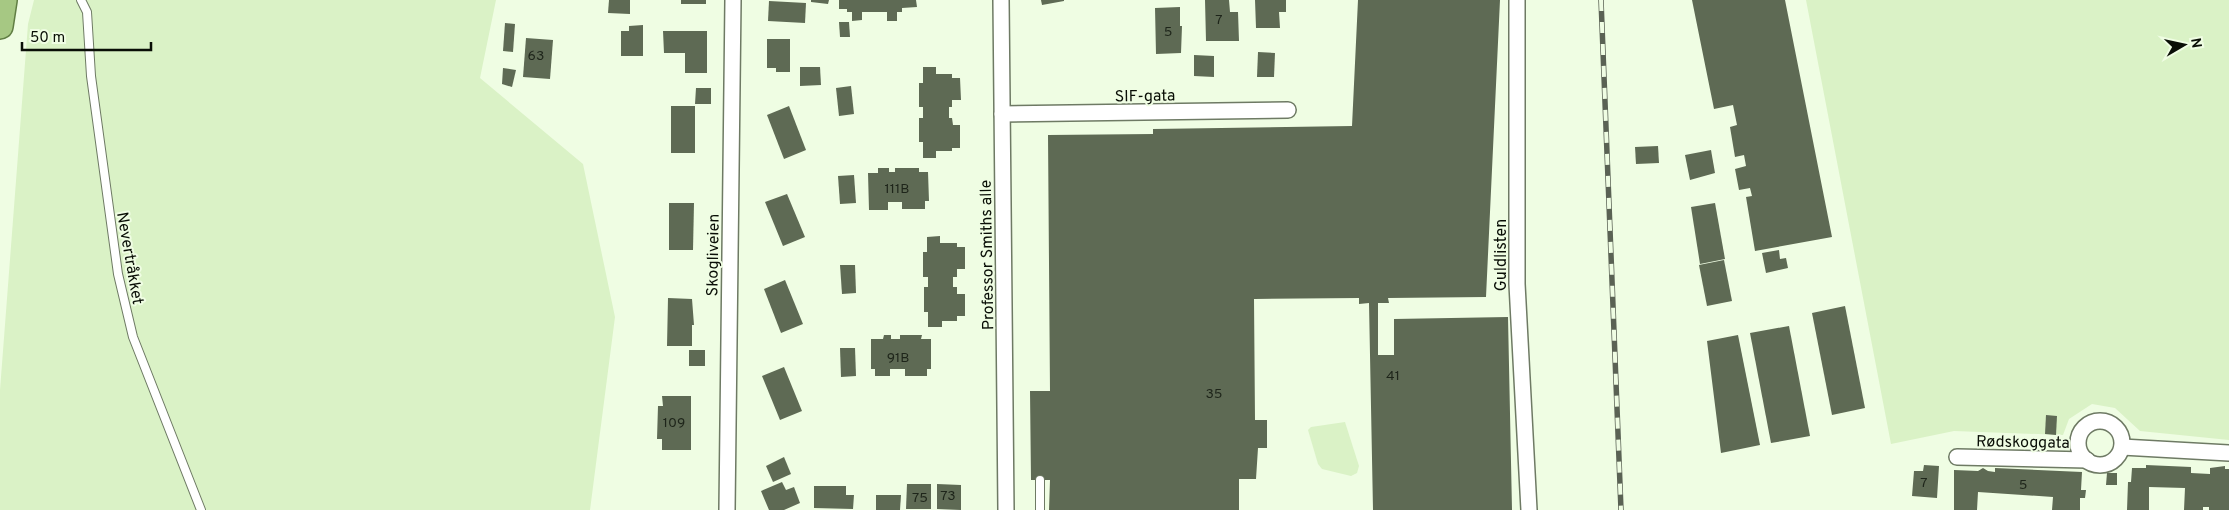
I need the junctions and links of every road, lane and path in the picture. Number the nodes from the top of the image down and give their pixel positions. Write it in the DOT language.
graph roads {
  1 [pos="4,0"];
  2 [pos="81,0"];
  3 [pos="732,0"];
  4 [pos="1001,0"];
  5 [pos="1518,0"];
  6 [pos="0,26"];
  7 [pos="1288,110"];
  8 [pos="1002,114"];
  9 [pos="2122,447"];
  10 [pos="2229,453"];
  11 [pos="1957,458"];
  12 [pos="2087,460"];
  13 [pos="1040,480"];
  14 [pos="201,510"];
  15 [pos="727,510"];
  16 [pos="1006,510"];
  17 [pos="1040,510"];
  18 [pos="1528,510"];
  1 -- 6 [label="highway"];
  2 -- 14 [label="lane, Nevertråkket"];
  3 -- 15 [label="street, Skogliveien"];
  4 -- 8 [label="street, Professor Smiths alle"];
  5 -- 18 [label="street, Guldlisten"];
  7 -- 8 [label="street, SIF-gata"];
  8 -- 16 [label="street, Professor Smiths alle"];
  9 -- 10 [label="street"];
  9 -- 12 [label="street"];
  9 -- 12 [label="street"];
  11 -- 12 [label="street, Rødskoggata"];
  13 -- 17 [label="lane"];
}
